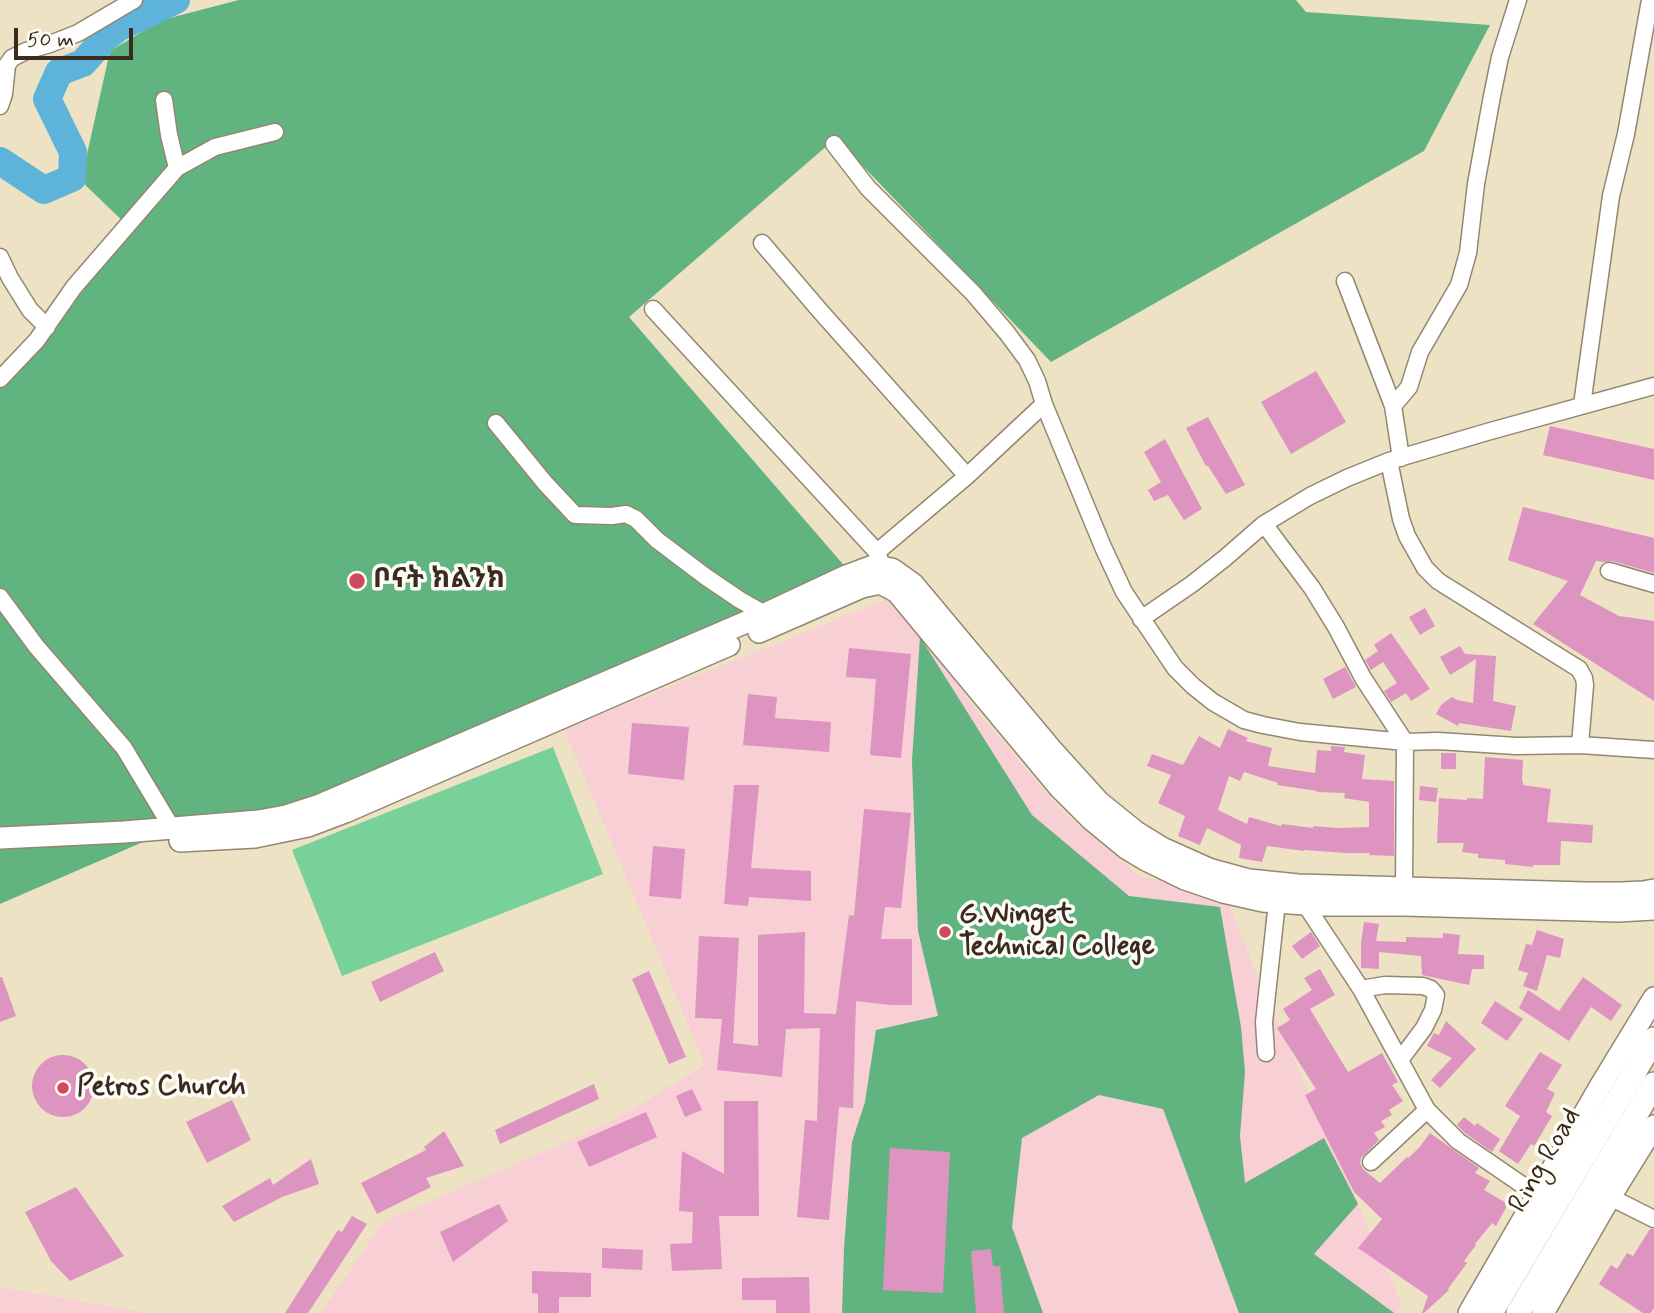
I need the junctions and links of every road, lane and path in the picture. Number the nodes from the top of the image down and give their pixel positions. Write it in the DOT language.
graph roads {
  1 [pos="134,0"];
  2 [pos="1518,0"];
  3 [pos="1650,0"];
  4 [pos="164,100"];
  5 [pos="0,106"];
  6 [pos="275,132"];
  7 [pos="834,144"];
  8 [pos="177,168"];
  9 [pos="762,243"];
  10 [pos="0,257"];
  11 [pos="1345,281"];
  12 [pos="653,309"];
  13 [pos="47,327"];
  14 [pos="0,379"];
  15 [pos="1654,386"];
  16 [pos="1044,404"];
  17 [pos="1582,405"];
  18 [pos="1394,406"];
  19 [pos="496,423"];
  20 [pos="1395,459"];
  21 [pos="967,476"];
  22 [pos="1264,524"];
  23 [pos="880,559"];
  24 [pos="1609,571"];
  25 [pos="1654,584"];
  26 [pos="0,597"];
  27 [pos="765,614"];
  28 [pos="1141,619"];
  29 [pos="1405,742"];
  30 [pos="1580,745"];
  31 [pos="1654,750"];
  32 [pos="172,828"];
  33 [pos="0,838"];
  34 [pos="124,838"];
  35 [pos="0,852"];
  36 [pos="1404,888"];
  37 [pos="1654,890"];
  38 [pos="1301,895"];
  39 [pos="1277,902"];
  40 [pos="1654,909"];
  41 [pos="1361,989"];
  42 [pos="1654,998"];
  43 [pos="1654,1039"];
  44 [pos="1266,1053"];
  45 [pos="1400,1060"];
  46 [pos="1654,1084"];
  47 [pos="1427,1110"];
  48 [pos="1652,1133"];
  49 [pos="1371,1162"];
  50 [pos="1537,1195"];
  51 [pos="1610,1197"];
  52 [pos="1654,1219"];
  53 [pos="1469,1313"];
  54 [pos="1491,1313"];
  55 [pos="1518,1313"];
  56 [pos="1543,1313"];
  1 -- 5 [label="street"];
  2 -- 18 [label="street"];
  3 -- 17 [label="street"];
  4 -- 8 [label="street"];
  6 -- 8 [label="street"];
  7 -- 16 [label="street"];
  8 -- 13 [label="street"];
  9 -- 21 [label="street"];
  10 -- 13 [label="street"];
  11 -- 18 [label="street"];
  12 -- 23 [label="street"];
  13 -- 14 [label="street"];
  15 -- 17 [label="street"];
  16 -- 21 [label="street"];
  16 -- 28 [label="street"];
  17 -- 20 [label="street"];
  18 -- 20 [label="street"];
  19 -- 27 [label="street"];
  20 -- 22 [label="street"];
  20 -- 30 [label="street"];
  21 -- 23 [label="street"];
  22 -- 28 [label="street"];
  22 -- 29 [label="street"];
  23 -- 27 [label="main road"];
  23 -- 38 [label="main road"];
  24 -- 25 [label="street"];
  26 -- 32 [label="street"];
  27 -- 32 [label="main road"];
  28 -- 29 [label="street"];
  29 -- 30 [label="street"];
  29 -- 36 [label="street"];
  30 -- 31 [label="street"];
  32 -- 34 [label="main road"];
  33 -- 34 [label="main road"];
  34 -- 35 [label="main road"];
  34 -- 39 [label="main road"];
  36 -- 37 [label="main road"];
  36 -- 38 [label="main road"];
  38 -- 39 [label="main road"];
  38 -- 40 [label="main road"];
  38 -- 41 [label="street"];
  39 -- 44 [label="street"];
  41 -- 45 [label="street"];
  41 -- 45 [label="street"];
  42 -- 50 [label="main road"];
  43 -- 54 [label="highway, Ring Road"];
  45 -- 47 [label="street"];
  46 -- 55 [label="highway, Ring Road"];
  47 -- 49 [label="street"];
  47 -- 50 [label="street"];
  48 -- 51 [label="main road"];
  50 -- 53 [label="main road"];
  51 -- 52 [label="street"];
  51 -- 56 [label="main road"];
}
